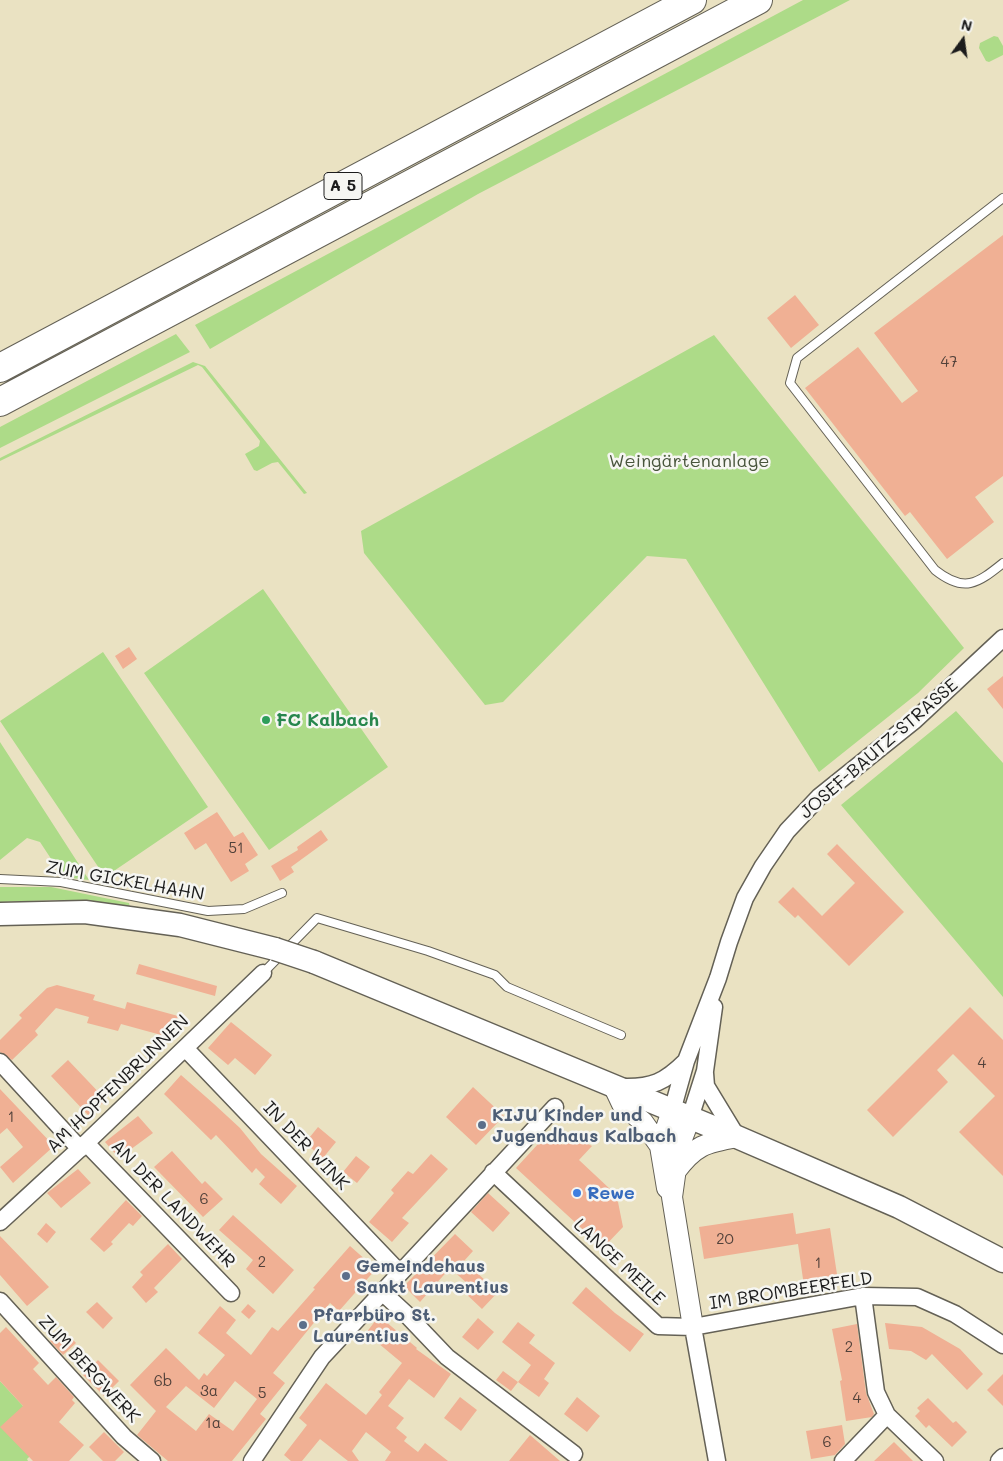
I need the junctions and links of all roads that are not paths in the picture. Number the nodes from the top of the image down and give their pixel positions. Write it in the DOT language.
graph roads {
  1 [pos="692,0"];
  2 [pos="758,0"];
  3 [pos="1003,198"];
  4 [pos="0,368"];
  5 [pos="0,402"];
  6 [pos="1003,563"];
  7 [pos="1003,638"];
  8 [pos="0,879"];
  9 [pos="282,893"];
  10 [pos="0,914"];
  11 [pos="263,973"];
  12 [pos="718,978"];
  13 [pos="621,1035"];
  14 [pos="185,1048"];
  15 [pos="686,1060"];
  16 [pos="0,1062"];
  17 [pos="705,1071"];
  18 [pos="614,1087"];
  19 [pos="555,1107"];
  20 [pos="681,1114"];
  21 [pos="737,1137"];
  22 [pos="83,1146"];
  23 [pos="660,1146"];
  24 [pos="493,1172"];
  25 [pos="674,1173"];
  26 [pos="672,1197"];
  27 [pos="0,1222"];
  28 [pos="1003,1260"];
  29 [pos="398,1272"];
  30 [pos="381,1291"];
  31 [pos="231,1293"];
  32 [pos="863,1296"];
  33 [pos="0,1301"];
  34 [pos="694,1327"];
  35 [pos="1003,1345"];
  36 [pos="886,1415"];
  37 [pos="574,1454"];
  38 [pos="1003,1457"];
  39 [pos="152,1461"];
  40 [pos="252,1461"];
  41 [pos="716,1461"];
  42 [pos="842,1461"];
  43 [pos="935,1461"];
  44 [pos="999,1461"];
  1 -- 4 [label="highway, A 5"];
  2 -- 5 [label="highway, A 5"];
  3 -- 6 [label="lane"];
  7 -- 12 [label="street, JOSEF-BAUTZ-STRASSE"];
  8 -- 9 [label="lane, ZUM GICKELHAHN"];
  10 -- 18 [label="main road, bridge"];
  11 -- 13 [label="lane"];
  11 -- 14 [label="street, AM HOPFENBRUNNEN"];
  12 -- 15 [label="street, JOSEF-BAUTZ-STRASSE"];
  12 -- 17 [label="street, JOSEF-BAUTZ-STRASSE"];
  14 -- 22 [label="street, AM HOPFENBRUNNEN"];
  14 -- 29 [label="street, IN DER WINK"];
  15 -- 18 [label="street, JOSEF-BAUTZ-STRASSE"];
  15 -- 20 [label="street, JOSEF-BAUTZ-STRASSE"];
  16 -- 22 [label="street, AN DER LANDWEHR"];
  17 -- 20 [label="street, JOSEF-BAUTZ-STRASSE"];
  17 -- 21 [label="street, JOSEF-BAUTZ-STRASSE"];
  18 -- 20 [label="main road"];
  18 -- 23 [label="street, JOSEF-BAUTZ-STRASSE"];
  19 -- 24 [label="street"];
  20 -- 21 [label="main road"];
  20 -- 23 [label="street, JOSEF-BAUTZ-STRASSE"];
  20 -- 25 [label="street, JOSEF-BAUTZ-STRASSE"];
  21 -- 25 [label="street"];
  21 -- 28 [label="main road"];
  22 -- 27 [label="street, AM HOPFENBRUNNEN"];
  22 -- 31 [label="street, AN DER LANDWEHR"];
  23 -- 26 [label="street, JOSEF-BAUTZ-STRASSE"];
  24 -- 29 [label="street"];
  24 -- 34 [label="street, LANGE MEILE"];
  25 -- 26 [label="street, JOSEF-BAUTZ-STRASSE"];
  26 -- 34 [label="street, JOSEF-BAUTZ-STRASSE"];
  29 -- 30 [label="street"];
  30 -- 37 [label="street"];
  30 -- 40 [label="street"];
  32 -- 34 [label="street, IM BROMBEERFELD"];
  32 -- 35 [label="street, IM BROMBEERFELD"];
  32 -- 36 [label="street"];
  33 -- 39 [label="street, ZUM BERGWERK"];
  34 -- 41 [label="street"];
  36 -- 42 [label="street"];
  36 -- 43 [label="street"];
  38 -- 44 [label="street"];
}
